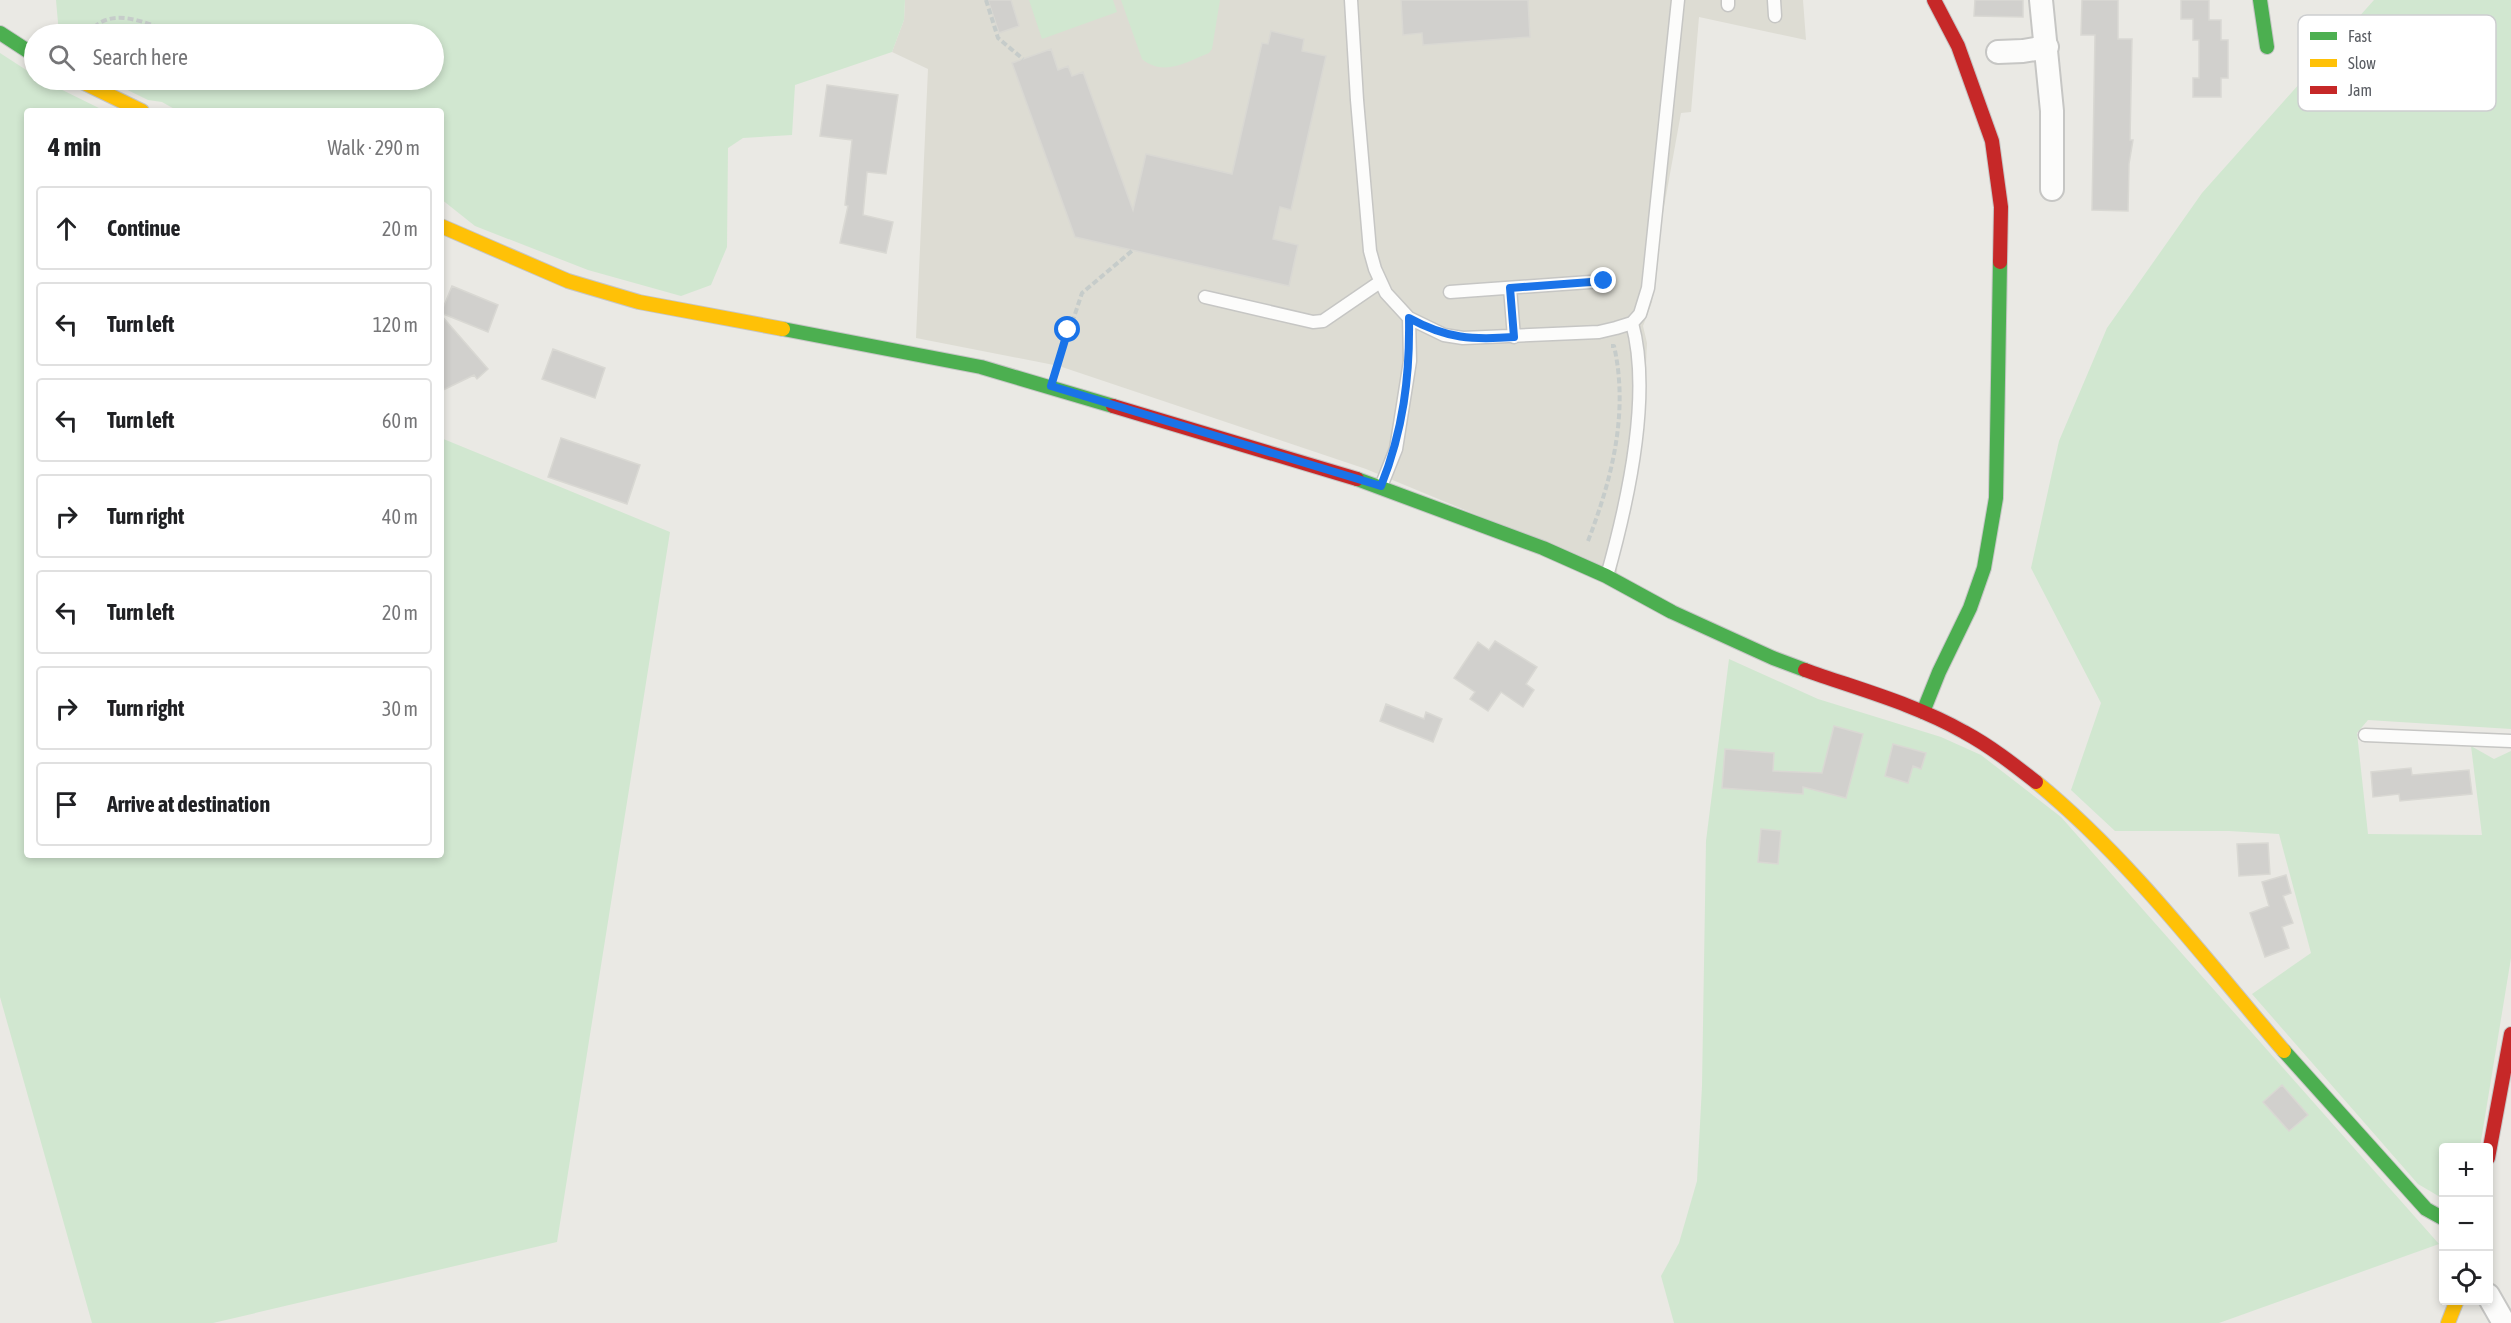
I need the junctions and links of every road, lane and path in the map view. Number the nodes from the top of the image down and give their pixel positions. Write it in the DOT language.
graph roads {
  1 [pos="986,0"];
  2 [pos="1351,0"];
  3 [pos="1678,0"];
  4 [pos="1774,0"];
  5 [pos="1934,0"];
  6 [pos="2041,0"];
  7 [pos="2260,0"];
  8 [pos="1775,16"];
  9 [pos="98,24"];
  10 [pos="148,24"];
  11 [pos="0,33"];
  12 [pos="2047,47"];
  13 [pos="2267,47"];
  14 [pos="24,49"];
  15 [pos="1998,52"];
  16 [pos="1023,59"];
  17 [pos="99,90"];
  18 [pos="136,108"];
  19 [pos="2052,189"];
  20 [pos="444,227"];
  21 [pos="1133,250"];
  22 [pos="1604,281"];
  23 [pos="1380,282"];
  24 [pos="1510,288"];
  25 [pos="1450,292"];
  26 [pos="1205,297"];
  27 [pos="1409,318"];
  28 [pos="1632,323"];
  29 [pos="1514,337"];
  30 [pos="1607,345"];
  31 [pos="1051,386"];
  32 [pos="1381,486"];
  33 [pos="1588,541"];
  34 [pos="1606,576"];
  35 [pos="1923,712"];
  36 [pos="2365,735"];
  37 [pos="2511,741"];
  38 [pos="2511,1034"];
  39 [pos="2491,1143"];
  40 [pos="2439,1216"];
  41 [pos="2493,1304"];
  42 [pos="2455,1305"];
  43 [pos="2448,1323"];
  44 [pos="2504,1323"];
  1 -- 16 [label="path"];
  2 -- 23 [label="lane"];
  3 -- 28 [label="lane"];
  4 -- 8 [label="lane"];
  5 -- 35 [label="street"];
  6 -- 12 [label="street"];
  7 -- 13 [label="street"];
  9 -- 10 [label="path"];
  11 -- 14 [label="street"];
  12 -- 15 [label="street"];
  12 -- 19 [label="street"];
  17 -- 18 [label="street"];
  20 -- 31 [label="street"];
  21 -- 31 [label="path"];
  22 -- 24 [label="lane"];
  23 -- 26 [label="lane"];
  23 -- 27 [label="lane"];
  24 -- 25 [label="lane"];
  24 -- 29 [label="lane"];
  27 -- 29 [label="lane"];
  27 -- 32 [label="lane"];
  28 -- 29 [label="lane"];
  28 -- 34 [label="lane"];
  30 -- 33 [label="path"];
  31 -- 32 [label="street"];
  32 -- 34 [label="street"];
  34 -- 35 [label="street"];
  35 -- 40 [label="street"];
  36 -- 37 [label="lane"];
  38 -- 39 [label="street"];
  41 -- 44 [label="street"];
  42 -- 43 [label="street"];
}
